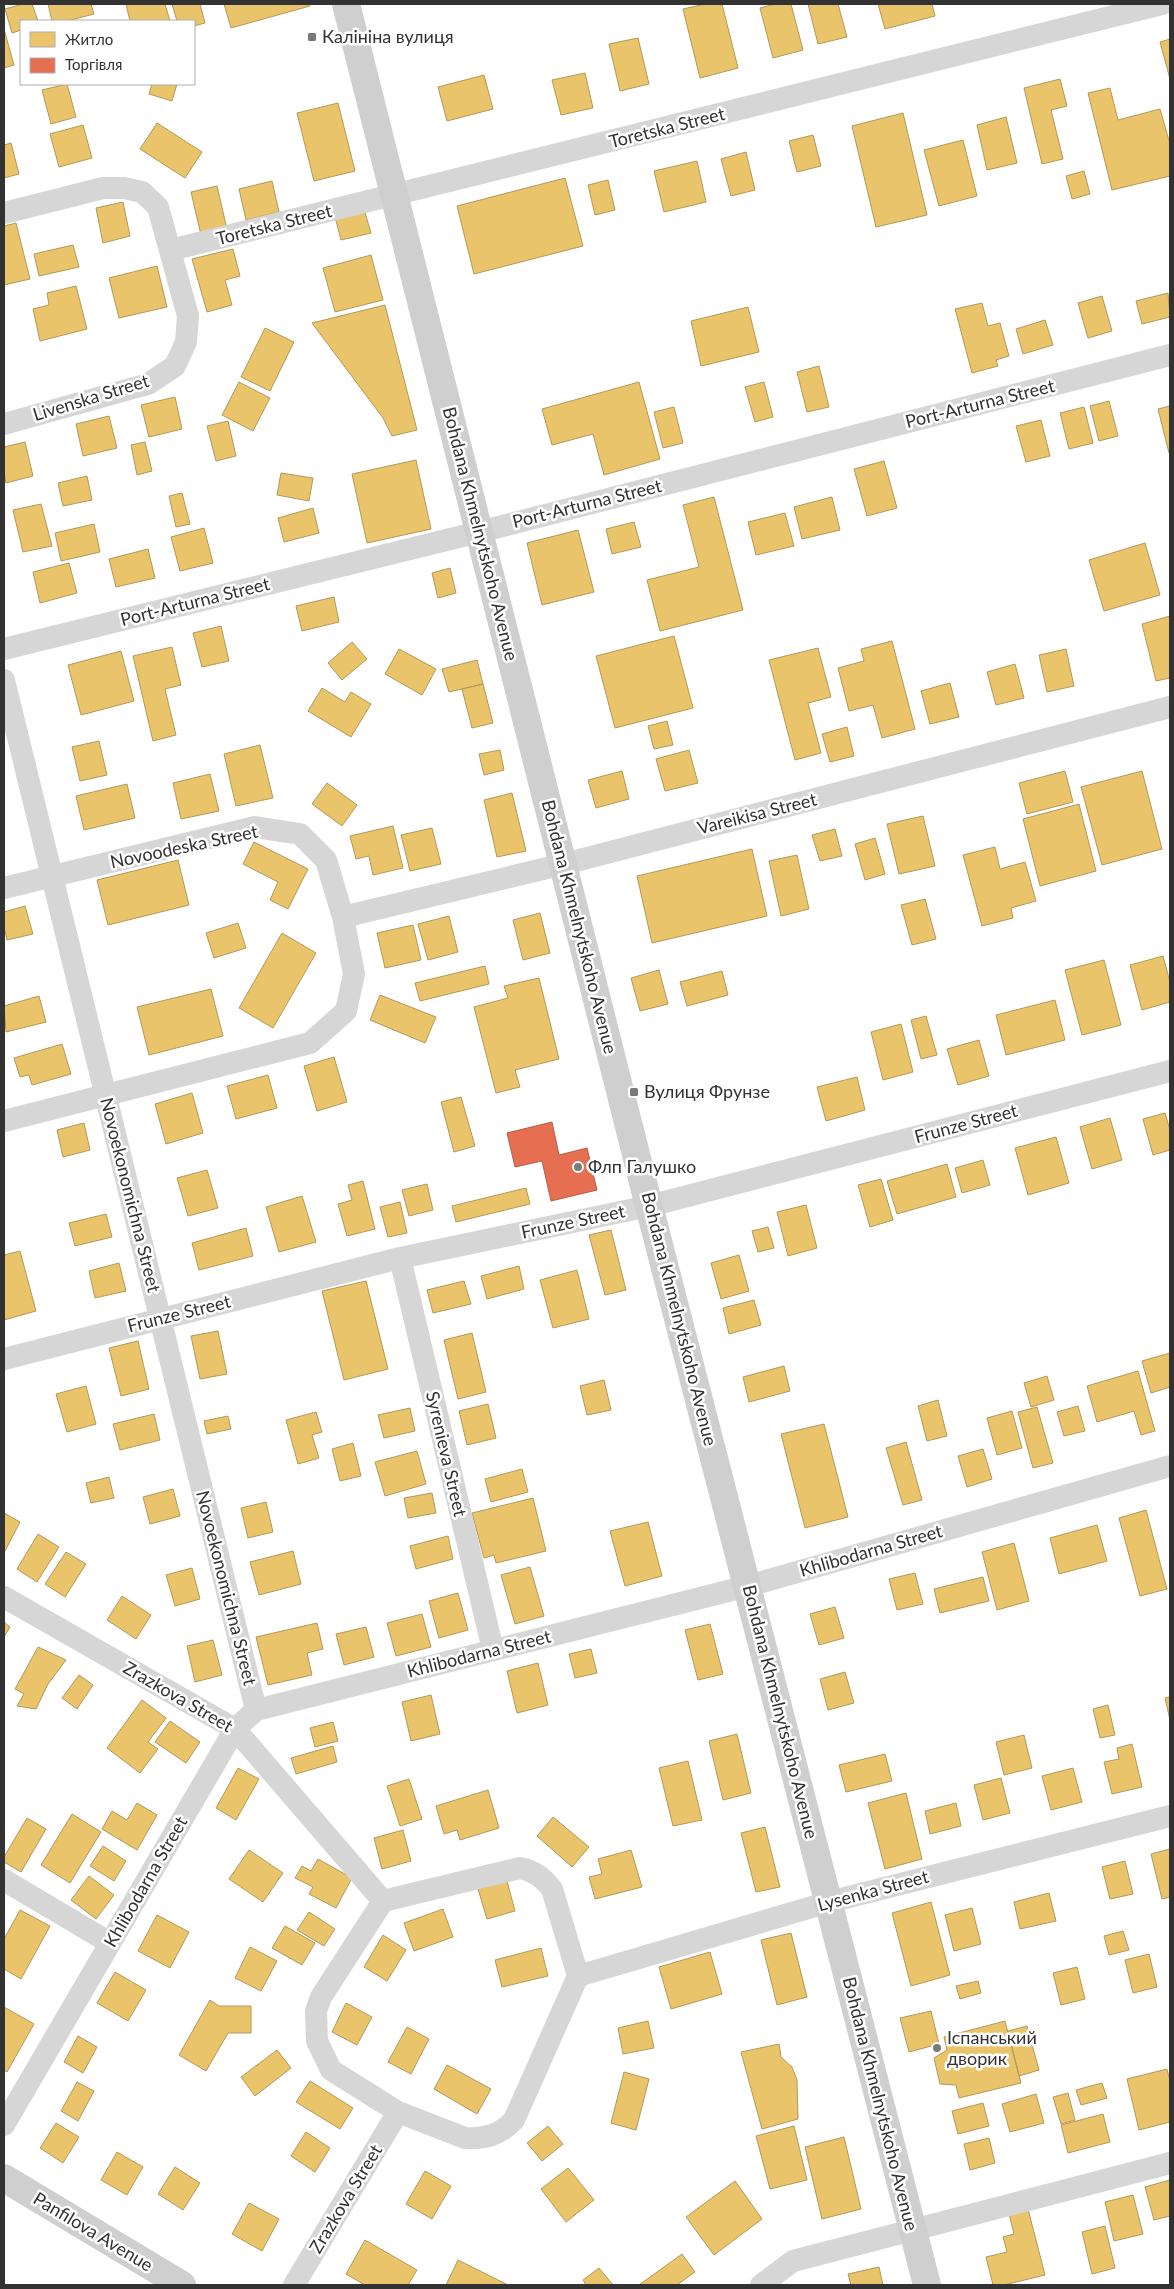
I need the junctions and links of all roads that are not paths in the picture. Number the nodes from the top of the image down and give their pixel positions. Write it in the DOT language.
graph roads {
  1 [pos="346,4"];
  2 [pos="1162,4"];
  3 [pos="394,196"];
  4 [pos="4,213"];
  5 [pos="171,250"];
  6 [pos="1170,355"];
  7 [pos="4,424"];
  8 [pos="479,532"];
  9 [pos="4,649"];
  10 [pos="4,680"];
  11 [pos="1170,707"];
  12 [pos="564,864"];
  13 [pos="52,876"];
  14 [pos="4,888"];
  15 [pos="343,917"];
  16 [pos="1170,1071"];
  17 [pos="105,1095"];
  18 [pos="4,1121"];
  19 [pos="649,1206"];
  20 [pos="400,1258"];
  21 [pos="160,1318"];
  22 [pos="4,1359"];
  23 [pos="1170,1466"];
  24 [pos="748,1586"];
  25 [pos="4,1597"];
  26 [pos="493,1650"];
  27 [pos="256,1710"];
  28 [pos="235,1729"];
  29 [pos="1170,1816"];
  30 [pos="4,1880"];
  31 [pos="383,1901"];
  32 [pos="829,1902"];
  33 [pos="110,1943"];
  34 [pos="578,1976"];
  35 [pos="398,2112"];
  36 [pos="4,2125"];
  37 [pos="1170,2163"];
  38 [pos="4,2178"];
  39 [pos="912,2229"];
  40 [pos="182,2285"];
  41 [pos="294,2285"];
  42 [pos="760,2285"];
  43 [pos="927,2285"];
  1 -- 3 [label="main road, Bohdana Khmelnytskoho Avenue"];
  2 -- 3 [label="street, Toretska Street"];
  3 -- 5 [label="street, Toretska Street"];
  3 -- 8 [label="main road, Bohdana Khmelnytskoho Avenue"];
  4 -- 5 [label="street"];
  5 -- 7 [label="street, Livenska Street"];
  6 -- 8 [label="street, Port-Arturna Street"];
  8 -- 9 [label="street, Port-Arturna Street"];
  8 -- 12 [label="main road, Bohdana Khmelnytskoho Avenue"];
  10 -- 13 [label="street, Novoekonomichna Street"];
  11 -- 12 [label="street, Vareikisa Street"];
  12 -- 15 [label="street, Vareikisa Street"];
  12 -- 19 [label="main road, Bohdana Khmelnytskoho Avenue"];
  13 -- 14 [label="street, Novoodeska Street"];
  13 -- 15 [label="street, Novoodeska Street"];
  13 -- 17 [label="street, Novoekonomichna Street"];
  15 -- 17 [label="street, Novoodeska Street"];
  16 -- 19 [label="street, Frunze Street"];
  17 -- 18 [label="street, Novoodeska Street"];
  17 -- 21 [label="street, Novoekonomichna Street"];
  19 -- 20 [label="street, Frunze Street"];
  19 -- 24 [label="main road, Bohdana Khmelnytskoho Avenue"];
  20 -- 21 [label="street, Frunze Street"];
  20 -- 26 [label="street, Syrenieva Street"];
  21 -- 22 [label="street, Frunze Street"];
  21 -- 27 [label="street, Novoekonomichna Street"];
  23 -- 24 [label="street, Khlibodarna Street"];
  24 -- 26 [label="street, Khlibodarna Street"];
  24 -- 32 [label="main road, Bohdana Khmelnytskoho Avenue"];
  25 -- 28 [label="street, Zrazkova Street"];
  26 -- 27 [label="street, Khlibodarna Street"];
  27 -- 28 [label="street, Khlibodarna Street"];
  28 -- 31 [label="street, Zrazkova Street"];
  28 -- 33 [label="street, Khlibodarna Street"];
  29 -- 32 [label="street, Lysenka Street"];
  30 -- 33 [label="street"];
  31 -- 34 [label="street"];
  31 -- 35 [label="street"];
  32 -- 34 [label="street, Lysenka Street"];
  32 -- 39 [label="main road, Bohdana Khmelnytskoho Avenue"];
  33 -- 36 [label="street, Khlibodarna Street"];
  34 -- 35 [label="street"];
  35 -- 41 [label="street, Zrazkova Street"];
  37 -- 39 [label="street"];
  38 -- 40 [label="main road, Panfilova Avenue"];
  39 -- 42 [label="street"];
  39 -- 43 [label="main road, Bohdana Khmelnytskoho Avenue"];
}
